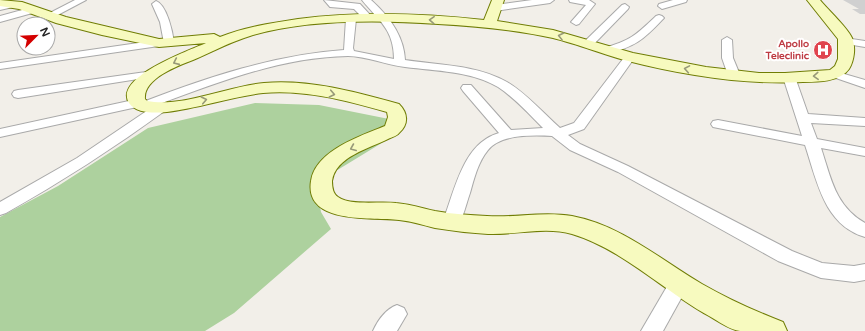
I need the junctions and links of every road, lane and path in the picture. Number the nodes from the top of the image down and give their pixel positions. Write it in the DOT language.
graph roads {
  1 [pos="82,0"];
  2 [pos="328,0"];
  3 [pos="366,0"];
  4 [pos="550,0"];
  5 [pos="573,0"];
  6 [pos="684,0"];
  7 [pos="813,0"];
  8 [pos="156,4"];
  9 [pos="496,4"];
  10 [pos="3,5"];
  11 [pos="662,6"];
  12 [pos="625,7"];
  13 [pos="33,10"];
  14 [pos="49,16"];
  15 [pos="56,18"];
  16 [pos="659,18"];
  17 [pos="0,19"];
  18 [pos="360,19"];
  19 [pos="386,19"];
  20 [pos="576,22"];
  21 [pos="489,25"];
  22 [pos="232,37"];
  23 [pos="727,40"];
  24 [pos="845,41"];
  25 [pos="164,43"];
  26 [pos="588,44"];
  27 [pos="865,44"];
  28 [pos="607,50"];
  29 [pos="350,53"];
  30 [pos="630,57"];
  31 [pos="400,64"];
  32 [pos="0,66"];
  33 [pos="153,74"];
  34 [pos="834,74"];
  35 [pos="734,75"];
  36 [pos="789,77"];
  37 [pos="865,84"];
  38 [pos="467,88"];
  39 [pos="18,94"];
  40 [pos="148,106"];
  41 [pos="802,118"];
  42 [pos="865,122"];
  43 [pos="718,124"];
  44 [pos="0,133"];
  45 [pos="557,133"];
  46 [pos="508,135"];
  47 [pos="812,142"];
  48 [pos="865,152"];
  49 [pos="0,209"];
  50 [pos="452,221"];
  51 [pos="865,231"];
  52 [pos="865,272"];
  53 [pos="679,284"];
  54 [pos="397,314"];
  55 [pos="384,331"];
  56 [pos="652,331"];
  57 [pos="772,331"];
  1 -- 14 [label="street"];
  2 -- 18 [label="street"];
  3 -- 19 [label="street"];
  4 -- 9 [label="street"];
  5 -- 20 [label="street"];
  6 -- 11 [label="street"];
  7 -- 24 [label="street"];
  8 -- 25 [label="street"];
  9 -- 21 [label="street"];
  10 -- 13 [label="street"];
  12 -- 26 [label="street"];
  13 -- 14 [label="street"];
  13 -- 17 [label="street"];
  15 -- 25 [label="street"];
  16 -- 28 [label="street"];
  18 -- 19 [label="street"];
  18 -- 22 [label="street"];
  18 -- 29 [label="street"];
  21 -- 19 [label="street, one-way"];
  19 -- 31 [label="street"];
  26 -- 21 [label="street, one-way"];
  22 -- 25 [label="street"];
  22 -- 33 [label="street, one-way"];
  23 -- 35 [label="street"];
  24 -- 27 [label="street"];
  24 -- 34 [label="street"];
  25 -- 32 [label="street"];
  26 -- 28 [label="street"];
  28 -- 30 [label="street"];
  29 -- 31 [label="street"];
  29 -- 40 [label="street"];
  35 -- 30 [label="street, one-way"];
  30 -- 45 [label="street"];
  31 -- 45 [label="street"];
  33 -- 39 [label="street"];
  33 -- 40 [label="street"];
  34 -- 36 [label="street, one-way"];
  34 -- 37 [label="street"];
  35 -- 36 [label="street"];
  36 -- 41 [label="street"];
  38 -- 46 [label="street"];
  40 -- 44 [label="street"];
  40 -- 49 [label="street"];
  40 -- 50 [label="street, one-way"];
  41 -- 42 [label="street"];
  41 -- 47 [label="street"];
  43 -- 47 [label="street"];
  45 -- 46 [label="street"];
  45 -- 52 [label="street"];
  46 -- 50 [label="street"];
  47 -- 48 [label="street"];
  47 -- 51 [label="street"];
  50 -- 53 [label="street"];
  53 -- 56 [label="street"];
  53 -- 57 [label="street"];
  54 -- 55 [label="street"];
}
